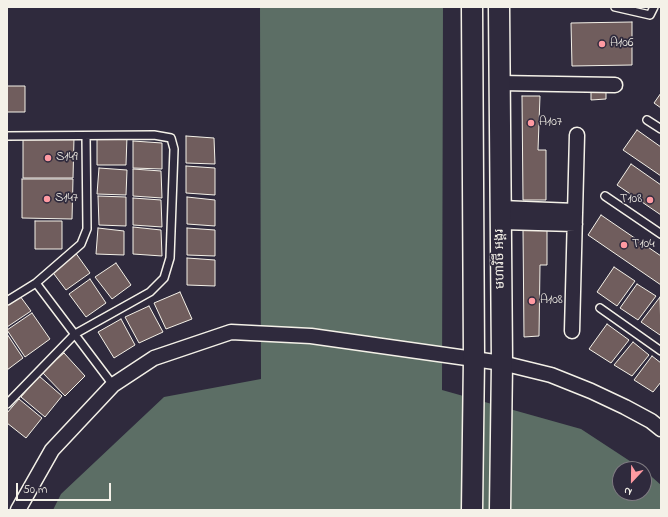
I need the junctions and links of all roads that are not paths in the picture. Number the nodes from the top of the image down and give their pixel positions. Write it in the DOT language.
graph roads {
  1 [pos="472,7"];
  2 [pos="499,7"];
  3 [pos="615,7"];
  4 [pos="654,7"];
  5 [pos="500,83"];
  6 [pos="615,85"];
  7 [pos="647,120"];
  8 [pos="661,129"];
  9 [pos="576,134"];
  10 [pos="7,136"];
  11 [pos="86,136"];
  12 [pos="605,196"];
  13 [pos="501,215"];
  14 [pos="575,217"];
  15 [pos="661,234"];
  16 [pos="36,283"];
  17 [pos="7,301"];
  18 [pos="600,308"];
  19 [pos="572,331"];
  20 [pos="75,334"];
  21 [pos="661,351"];
  22 [pos="474,358"];
  23 [pos="502,363"];
  24 [pos="113,385"];
  25 [pos="7,404"];
  26 [pos="661,429"];
  27 [pos="18,510"];
  28 [pos="472,510"];
  29 [pos="500,510"];
  1 -- 22 [label="main road"];
  2 -- 5 [label="main road, មហាវិថី អង្គរ"];
  3 -- 4 [label="lane"];
  5 -- 6 [label="street"];
  5 -- 13 [label="main road, មហាវិថី អង្គរ"];
  7 -- 8 [label="lane"];
  9 -- 14 [label="street"];
  10 -- 11 [label="lane"];
  11 -- 16 [label="lane"];
  11 -- 20 [label="lane"];
  12 -- 15 [label="lane"];
  13 -- 14 [label="street"];
  13 -- 23 [label="main road, មហាវិថី អង្គរ"];
  14 -- 19 [label="street"];
  16 -- 17 [label="lane"];
  16 -- 20 [label="lane"];
  18 -- 21 [label="lane"];
  20 -- 24 [label="lane"];
  20 -- 25 [label="lane"];
  22 -- 23 [label="street"];
  22 -- 24 [label="street"];
  22 -- 28 [label="main road"];
  23 -- 26 [label="street"];
  23 -- 29 [label="main road, មហាវិថី អង្គរ"];
  24 -- 27 [label="street"];
}
